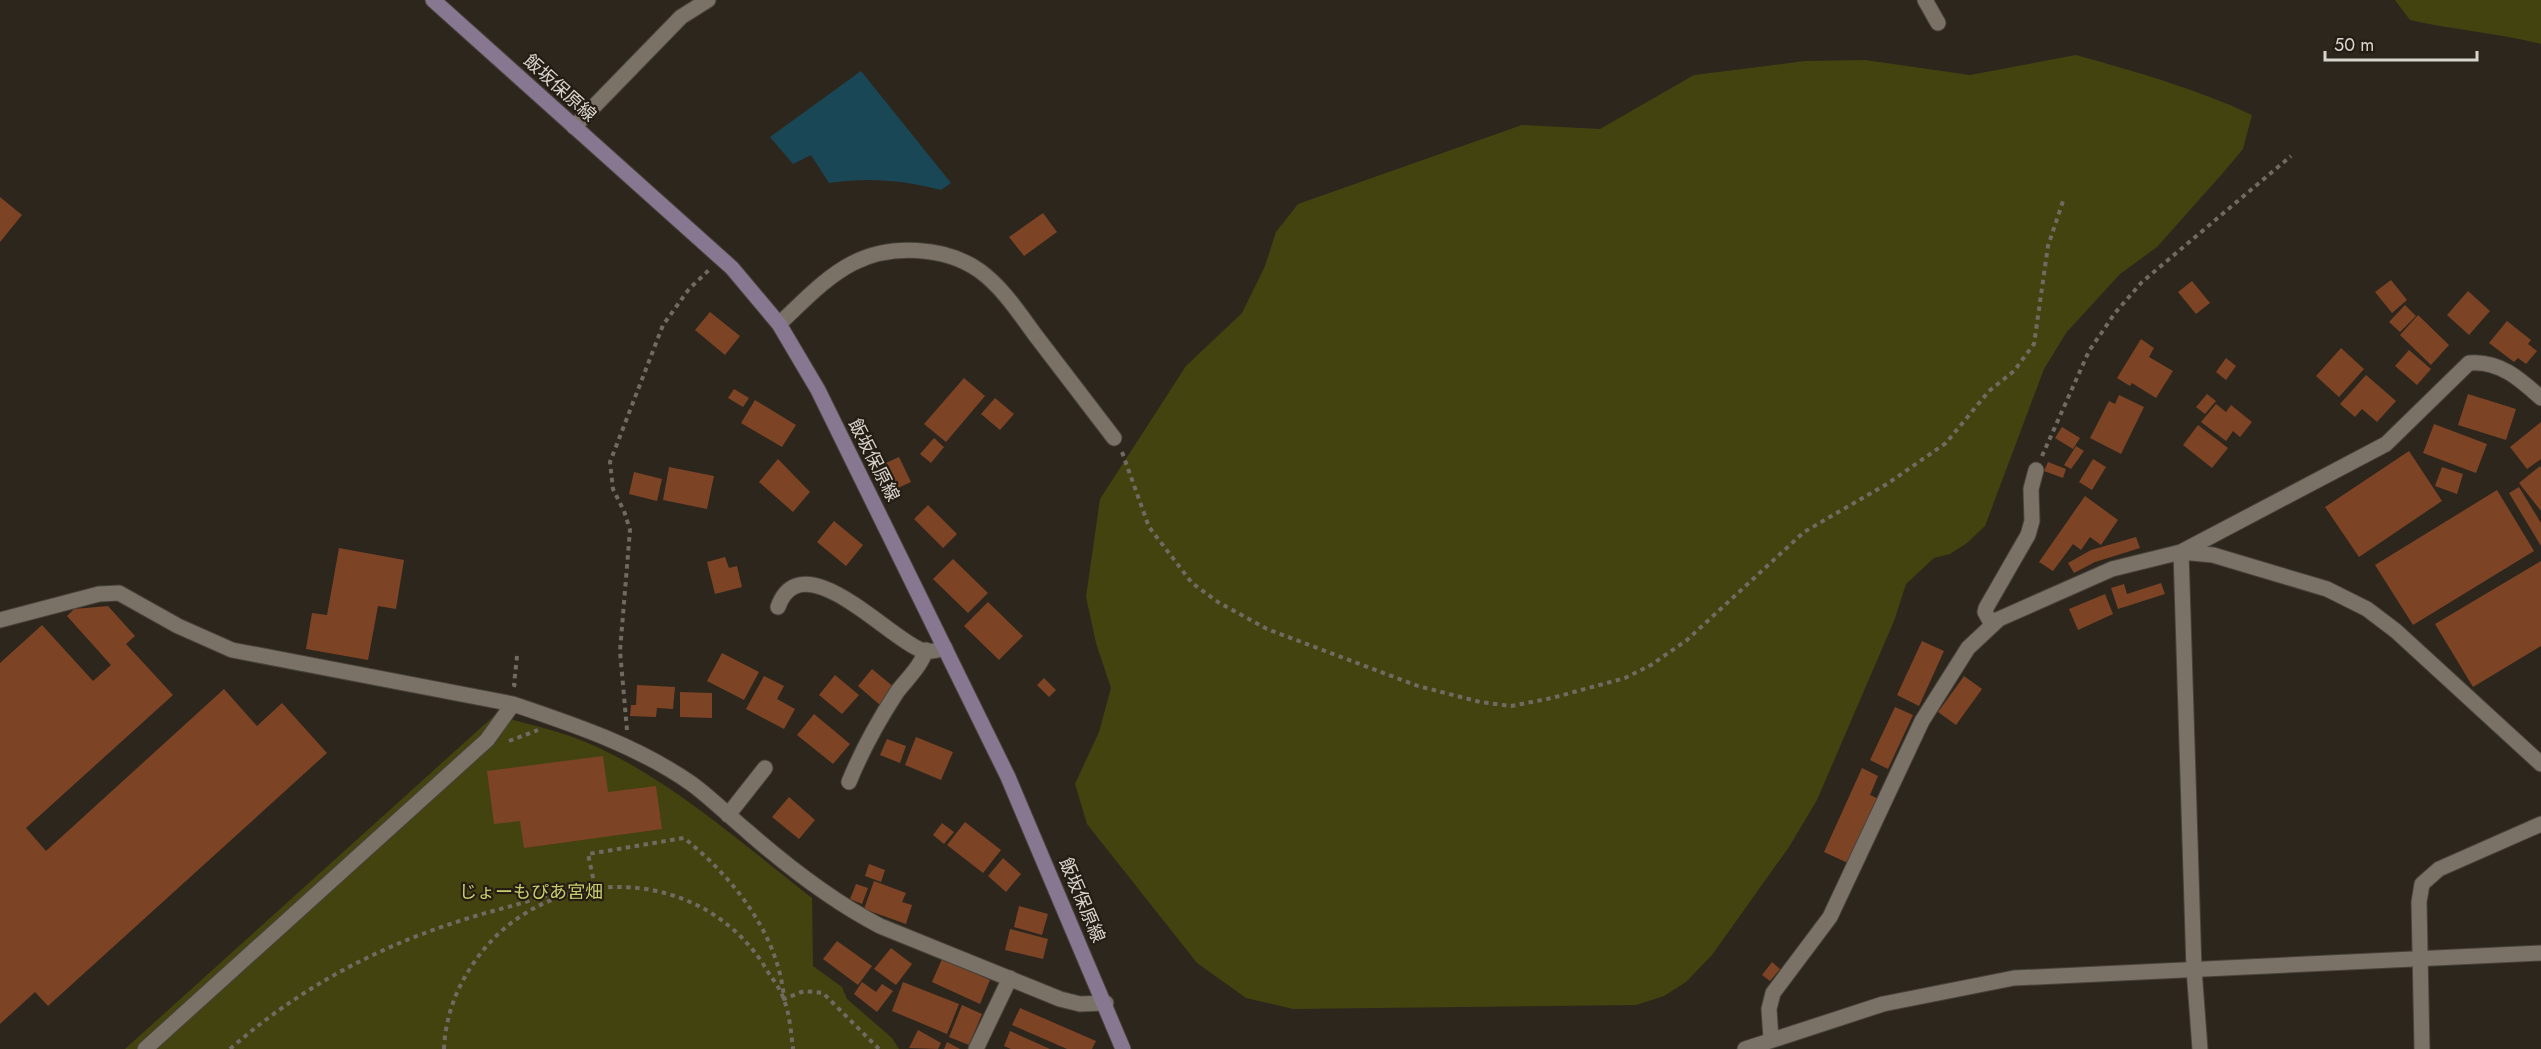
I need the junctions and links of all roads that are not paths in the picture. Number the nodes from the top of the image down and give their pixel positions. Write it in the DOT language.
graph roads {
  1 [pos="433,0"];
  2 [pos="708,0"];
  3 [pos="1925,0"];
  4 [pos="1938,23"];
  5 [pos="574,127"];
  6 [pos="779,324"];
  7 [pos="2541,398"];
  8 [pos="1114,438"];
  9 [pos="2036,470"];
  10 [pos="2181,552"];
  11 [pos="778,607"];
  12 [pos="0,620"];
  13 [pos="1992,625"];
  14 [pos="945,648"];
  15 [pos="926,650"];
  16 [pos="513,704"];
  17 [pos="2541,764"];
  18 [pos="765,768"];
  19 [pos="849,782"];
  20 [pos="728,815"];
  21 [pos="2541,824"];
  22 [pos="2541,953"];
  23 [pos="2420,958"];
  24 [pos="2194,969"];
  25 [pos="1010,978"];
  26 [pos="1106,1003"];
  27 [pos="1771,1039"];
  28 [pos="145,1049"];
  29 [pos="976,1049"];
  30 [pos="1124,1049"];
  31 [pos="1745,1049"];
  32 [pos="2200,1049"];
  33 [pos="2422,1049"];
  1 -- 5 [label="main road, 飯坂保原線"];
  2 -- 5 [label="street"];
  3 -- 4 [label="street"];
  5 -- 6 [label="main road, 飯坂保原線"];
  6 -- 8 [label="street"];
  6 -- 14 [label="main road, 飯坂保原線"];
  7 -- 10 [label="street"];
  9 -- 13 [label="street"];
  10 -- 13 [label="street"];
  10 -- 17 [label="street"];
  10 -- 24 [label="street"];
  11 -- 15 [label="street"];
  12 -- 16 [label="street"];
  13 -- 27 [label="street"];
  14 -- 15 [label="street"];
  14 -- 26 [label="main road, 飯坂保原線"];
  15 -- 19 [label="street"];
  16 -- 20 [label="street"];
  16 -- 28 [label="street"];
  18 -- 20 [label="street"];
  20 -- 25 [label="street"];
  21 -- 23 [label="street"];
  22 -- 23 [label="street"];
  23 -- 24 [label="street"];
  23 -- 33 [label="street"];
  24 -- 27 [label="street"];
  24 -- 32 [label="street"];
  25 -- 26 [label="street"];
  25 -- 29 [label="street"];
  26 -- 30 [label="main road, 飯坂保原線"];
  27 -- 31 [label="street"];
}
